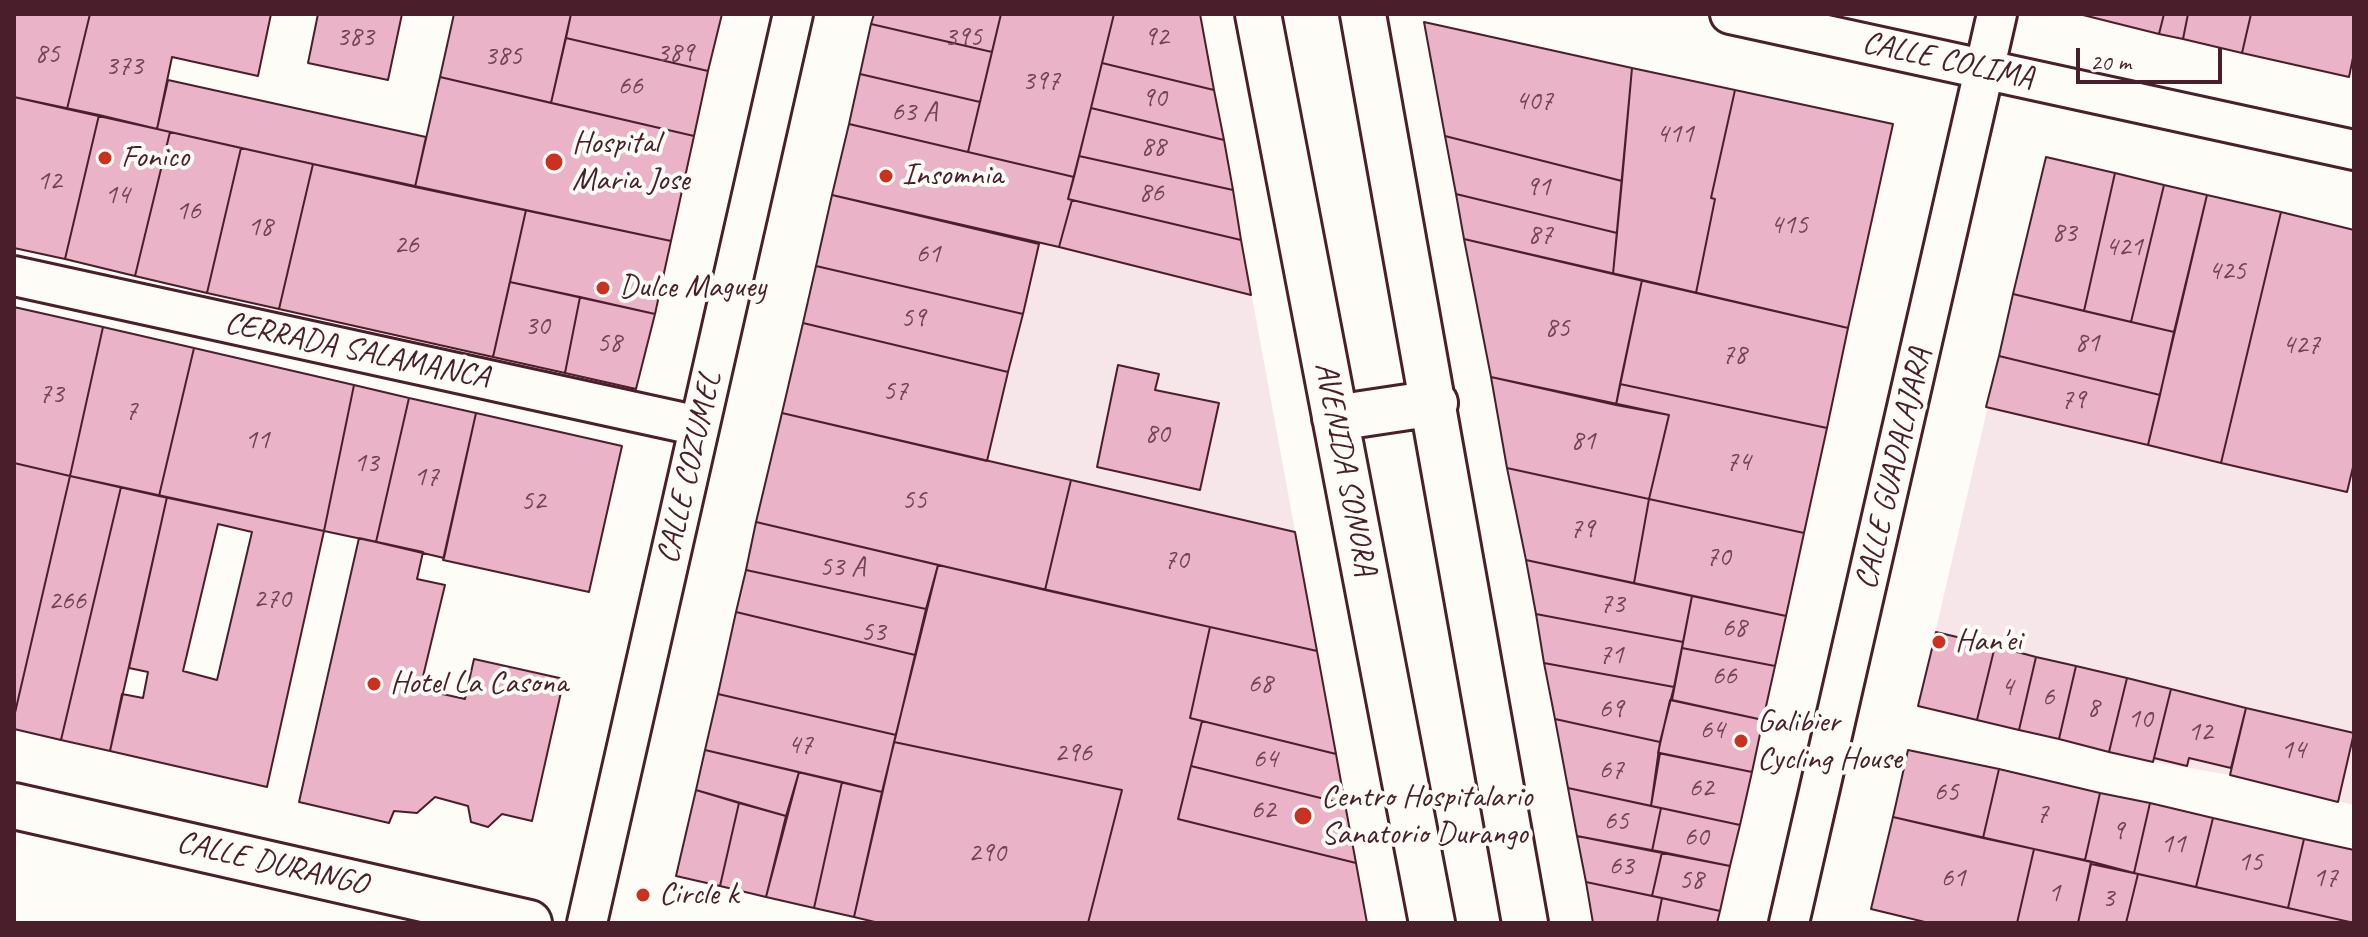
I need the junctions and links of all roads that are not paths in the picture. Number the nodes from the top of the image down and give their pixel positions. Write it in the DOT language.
graph roads {
  1 [pos="793,14"];
  2 [pos="1258,14"];
  3 [pos="1363,14"];
  4 [pos="1730,14"];
  5 [pos="1997,14"];
  6 [pos="1985,69"];
  7 [pos="2354,150"];
  8 [pos="14,276"];
  9 [pos="1435,403"];
  10 [pos="1335,418"];
  11 [pos="699,426"];
  12 [pos="14,806"];
  13 [pos="529,923"];
  14 [pos="587,923"];
  15 [pos="1432,923"];
  16 [pos="1525,923"];
  17 [pos="1789,923"];
  1 -- 11 [label="street, CALLE COZUMEL"];
  2 -- 10 [label="main road, AVENIDA SONORA"];
  3 -- 9 [label="main road"];
  4 -- 6 [label="street, CALLE COLIMA"];
  5 -- 6 [label="street, CALLE GUADALAJARA"];
  6 -- 7 [label="street, CALLE COLIMA"];
  6 -- 17 [label="street, CALLE GUADALAJARA"];
  8 -- 11 [label="street, CERRADA SALAMANCA"];
  9 -- 10 [label="main road"];
  9 -- 16 [label="main road"];
  10 -- 15 [label="main road, AVENIDA SONORA"];
  11 -- 14 [label="street, CALLE COZUMEL"];
  12 -- 13 [label="main road, CALLE DURANGO"];
}
